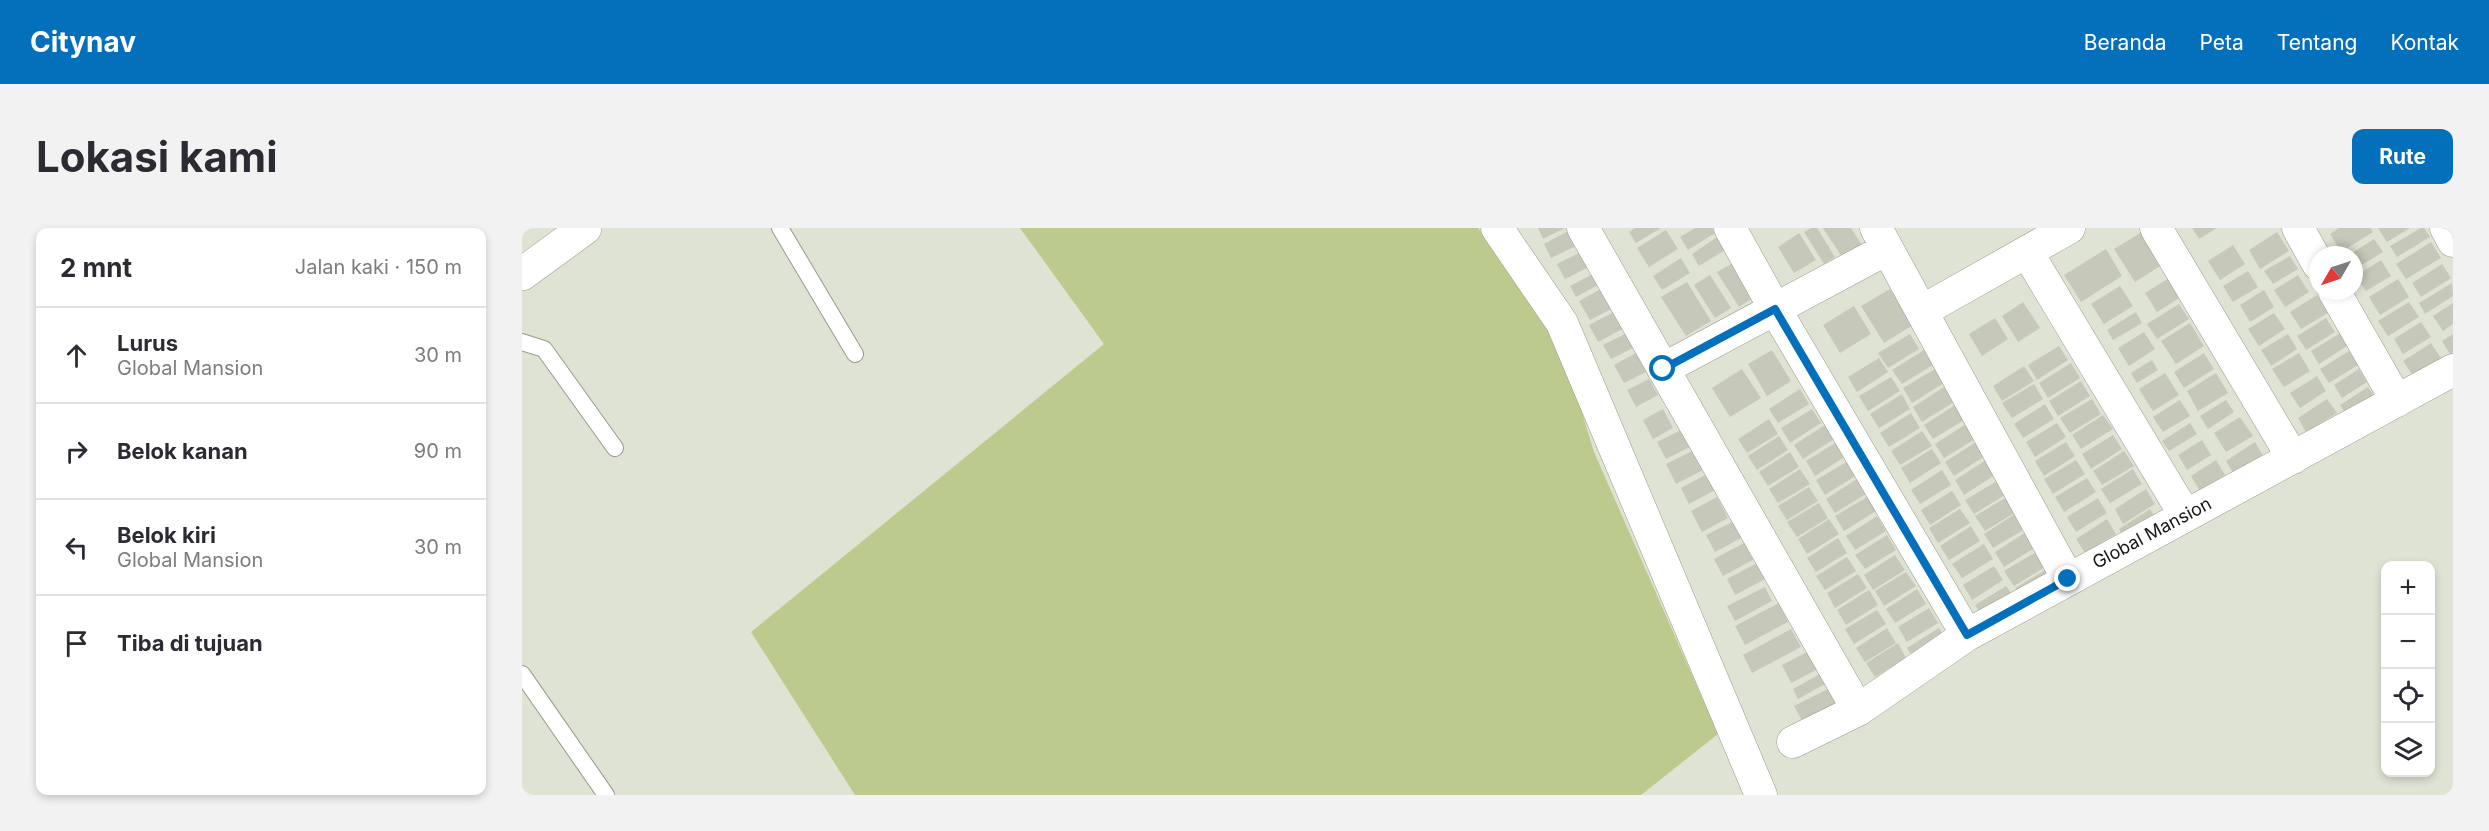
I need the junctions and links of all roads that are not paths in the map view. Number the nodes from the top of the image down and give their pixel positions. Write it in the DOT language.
graph roads {
  1 [pos="585,228"];
  2 [pos="780,228"];
  3 [pos="1497,228"];
  4 [pos="1583,228"];
  5 [pos="1730,228"];
  6 [pos="2069,228"];
  7 [pos="2156,228"];
  8 [pos="2298,228"];
  9 [pos="2446,228"];
  10 [pos="1882,238"];
  11 [pos="2453,241"];
  12 [pos="2309,248"];
  13 [pos="2027,252"];
  14 [pos="522,274"];
  15 [pos="2339,300"];
  16 [pos="1775,309"];
  17 [pos="1922,311"];
  18 [pos="522,342"];
  19 [pos="855,354"];
  20 [pos="1663,369"];
  21 [pos="2453,370"];
  22 [pos="2397,401"];
  23 [pos="615,448"];
  24 [pos="2293,458"];
  25 [pos="2185,515"];
  26 [pos="2068,579"];
  27 [pos="1967,635"];
  28 [pos="522,674"];
  29 [pos="1858,710"];
  30 [pos="1793,742"];
  31 [pos="606,795"];
  32 [pos="1761,795"];
  1 -- 14 [label="main road"];
  2 -- 19 [label="lane"];
  3 -- 32 [label="street"];
  4 -- 20 [label="street"];
  5 -- 16 [label="street"];
  6 -- 13 [label="street"];
  7 -- 24 [label="street"];
  8 -- 12 [label="street"];
  9 -- 11 [label="street"];
  10 -- 16 [label="street"];
  10 -- 17 [label="street"];
  13 -- 17 [label="street"];
  13 -- 25 [label="street"];
  15 -- 22 [label="street"];
  16 -- 20 [label="street"];
  16 -- 27 [label="street"];
  17 -- 26 [label="street"];
  18 -- 23 [label="lane"];
  20 -- 29 [label="street"];
  21 -- 22 [label="street, Global Mansion"];
  22 -- 24 [label="street, Global Mansion"];
  24 -- 25 [label="street, Global Mansion"];
  25 -- 26 [label="street, Global Mansion"];
  26 -- 27 [label="street, Global Mansion"];
  27 -- 29 [label="street, Global Mansion"];
  28 -- 31 [label="lane"];
  29 -- 30 [label="street, Global Mansion"];
}
